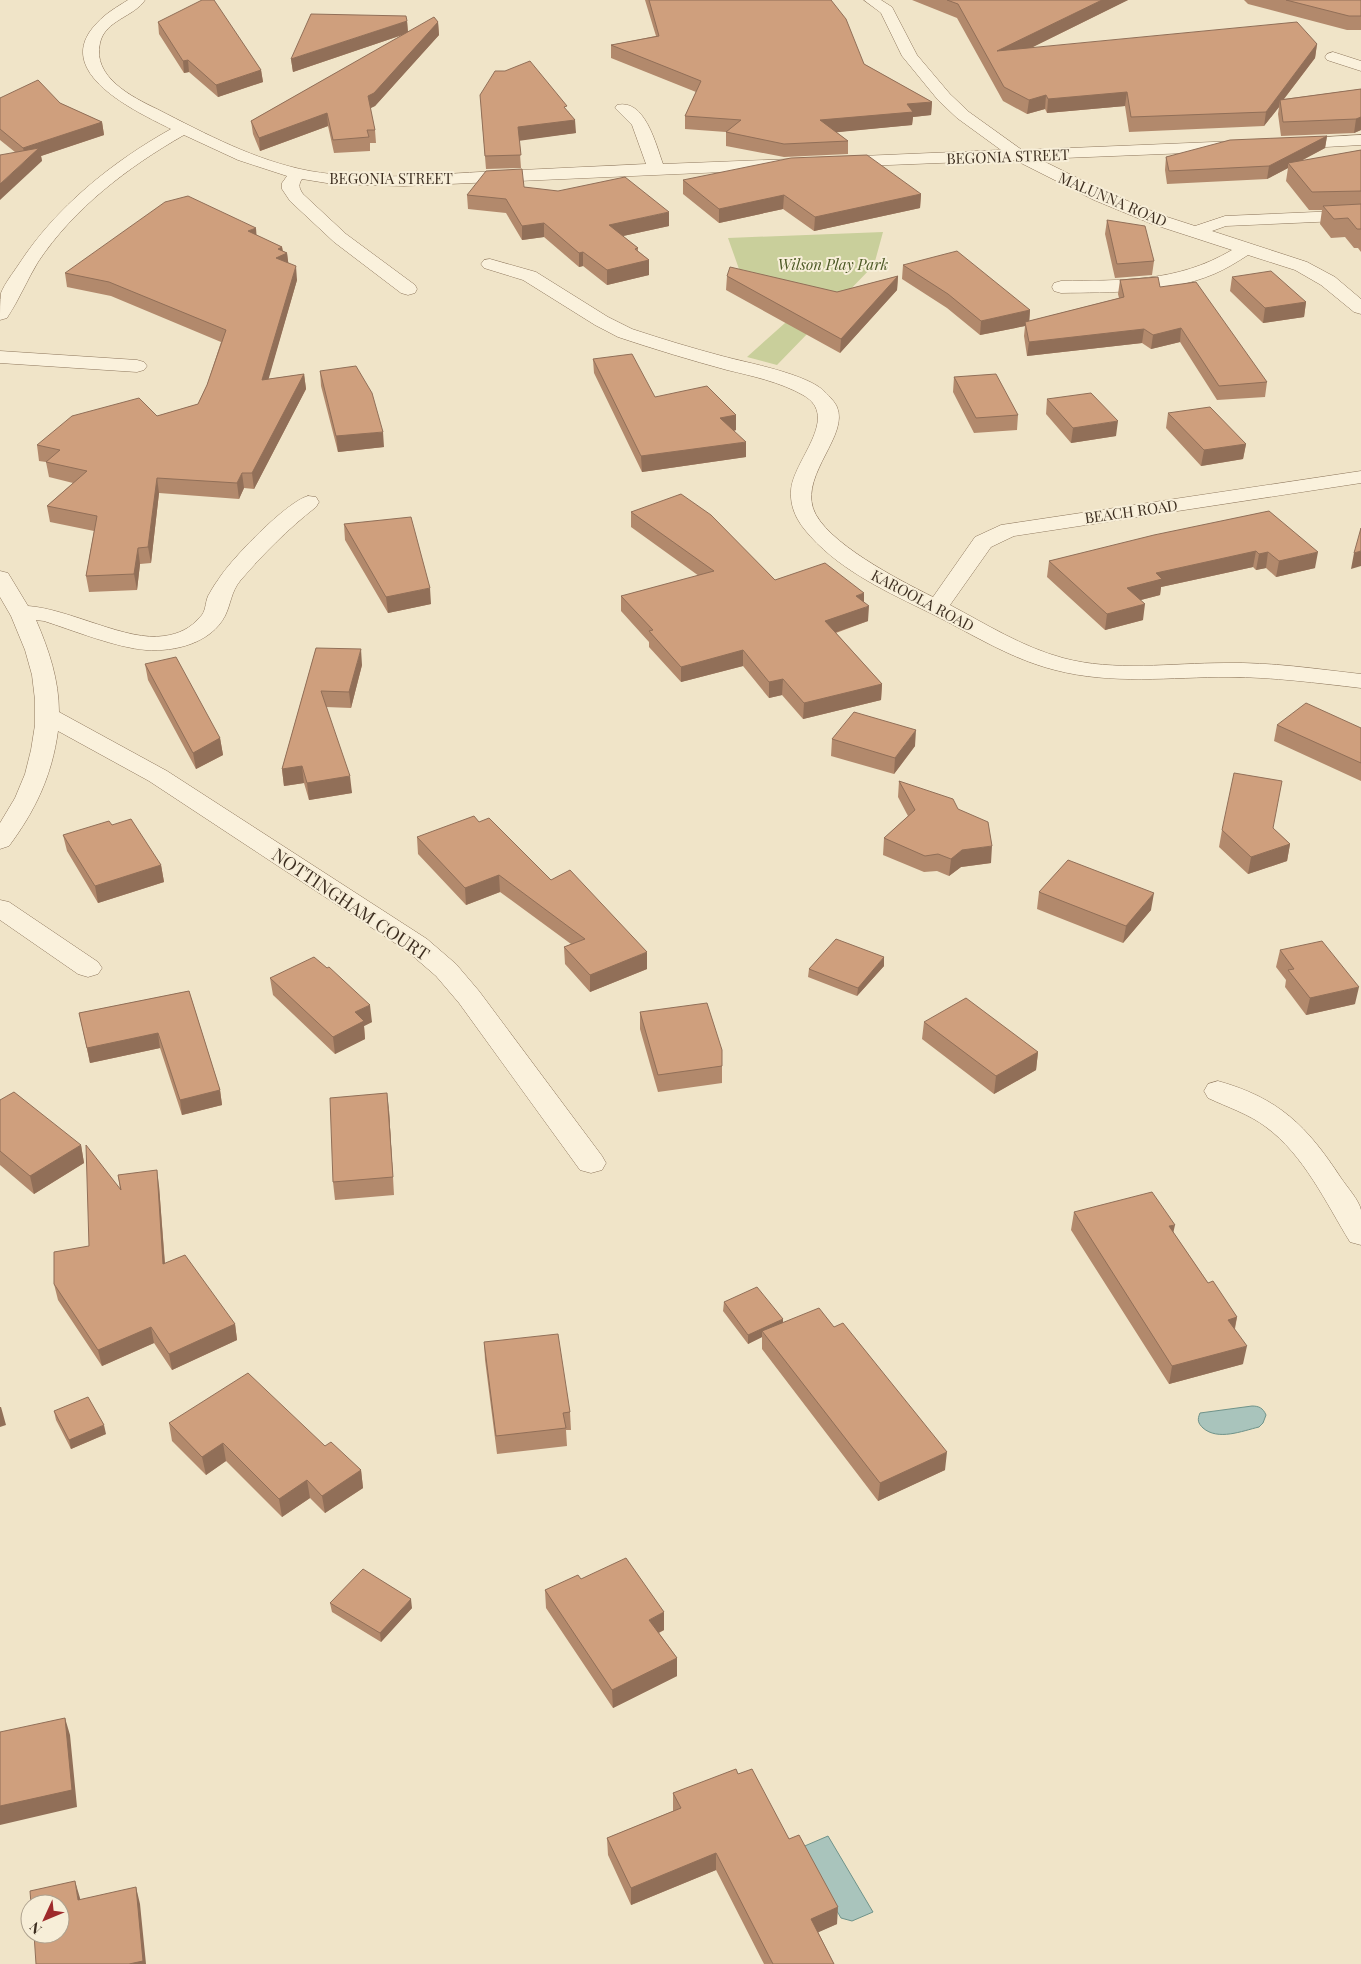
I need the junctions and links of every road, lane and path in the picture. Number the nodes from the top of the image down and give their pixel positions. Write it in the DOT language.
graph roads {
  1 [pos="138,0"];
  2 [pos="871,0"];
  3 [pos="1333,57"];
  4 [pos="1361,66"];
  5 [pos="623,108"];
  6 [pos="183,129"];
  7 [pos="1361,140"];
  8 [pos="1273,145"];
  9 [pos="1253,146"];
  10 [pos="1020,156"];
  11 [pos="823,163"];
  12 [pos="804,164"];
  13 [pos="656,169"];
  14 [pos="298,173"];
  15 [pos="1361,216"];
  16 [pos="1196,232"];
  17 [pos="1247,248"];
  18 [pos="490,264"];
  19 [pos="1061,288"];
  20 [pos="408,289"];
  21 [pos="1361,308"];
  22 [pos="0,314"];
  23 [pos="0,357"];
  24 [pos="137,366"];
  25 [pos="1361,477"];
  26 [pos="308,502"];
  27 [pos="0,578"];
  28 [pos="936,608"];
  29 [pos="20,612"];
  30 [pos="1361,682"];
  31 [pos="48,716"];
  32 [pos="0,841"];
  33 [pos="0,908"];
  34 [pos="88,968"];
  35 [pos="1218,1091"];
  36 [pos="591,1163"];
  37 [pos="1361,1234"];
  1 -- 6 [label="street, BEGONIA STREET"];
  2 -- 10 [label="street, MALUNNA ROAD"];
  3 -- 4 [label="street"];
  5 -- 13 [label="street"];
  6 -- 14 [label="street, BEGONIA STREET"];
  6 -- 22 [label="street"];
  7 -- 8 [label="street"];
  9 -- 10 [label="street, BEGONIA STREET"];
  10 -- 11 [label="street, BEGONIA STREET"];
  10 -- 16 [label="street, MALUNNA ROAD"];
  12 -- 13 [label="street, BEGONIA STREET"];
  13 -- 14 [label="street, BEGONIA STREET"];
  14 -- 20 [label="street"];
  15 -- 16 [label="street"];
  16 -- 17 [label="street, MALUNNA ROAD"];
  17 -- 19 [label="street"];
  17 -- 21 [label="street, MALUNNA ROAD"];
  18 -- 28 [label="street, KAROOLA ROAD"];
  23 -- 24 [label="street"];
  25 -- 28 [label="street, BEACH ROAD"];
  26 -- 29 [label="street"];
  27 -- 29 [label="street"];
  28 -- 30 [label="street, KAROOLA ROAD"];
  29 -- 31 [label="street"];
  31 -- 32 [label="street"];
  31 -- 36 [label="street, NOTTINGHAM COURT"];
  33 -- 34 [label="street"];
  35 -- 37 [label="street"];
}
